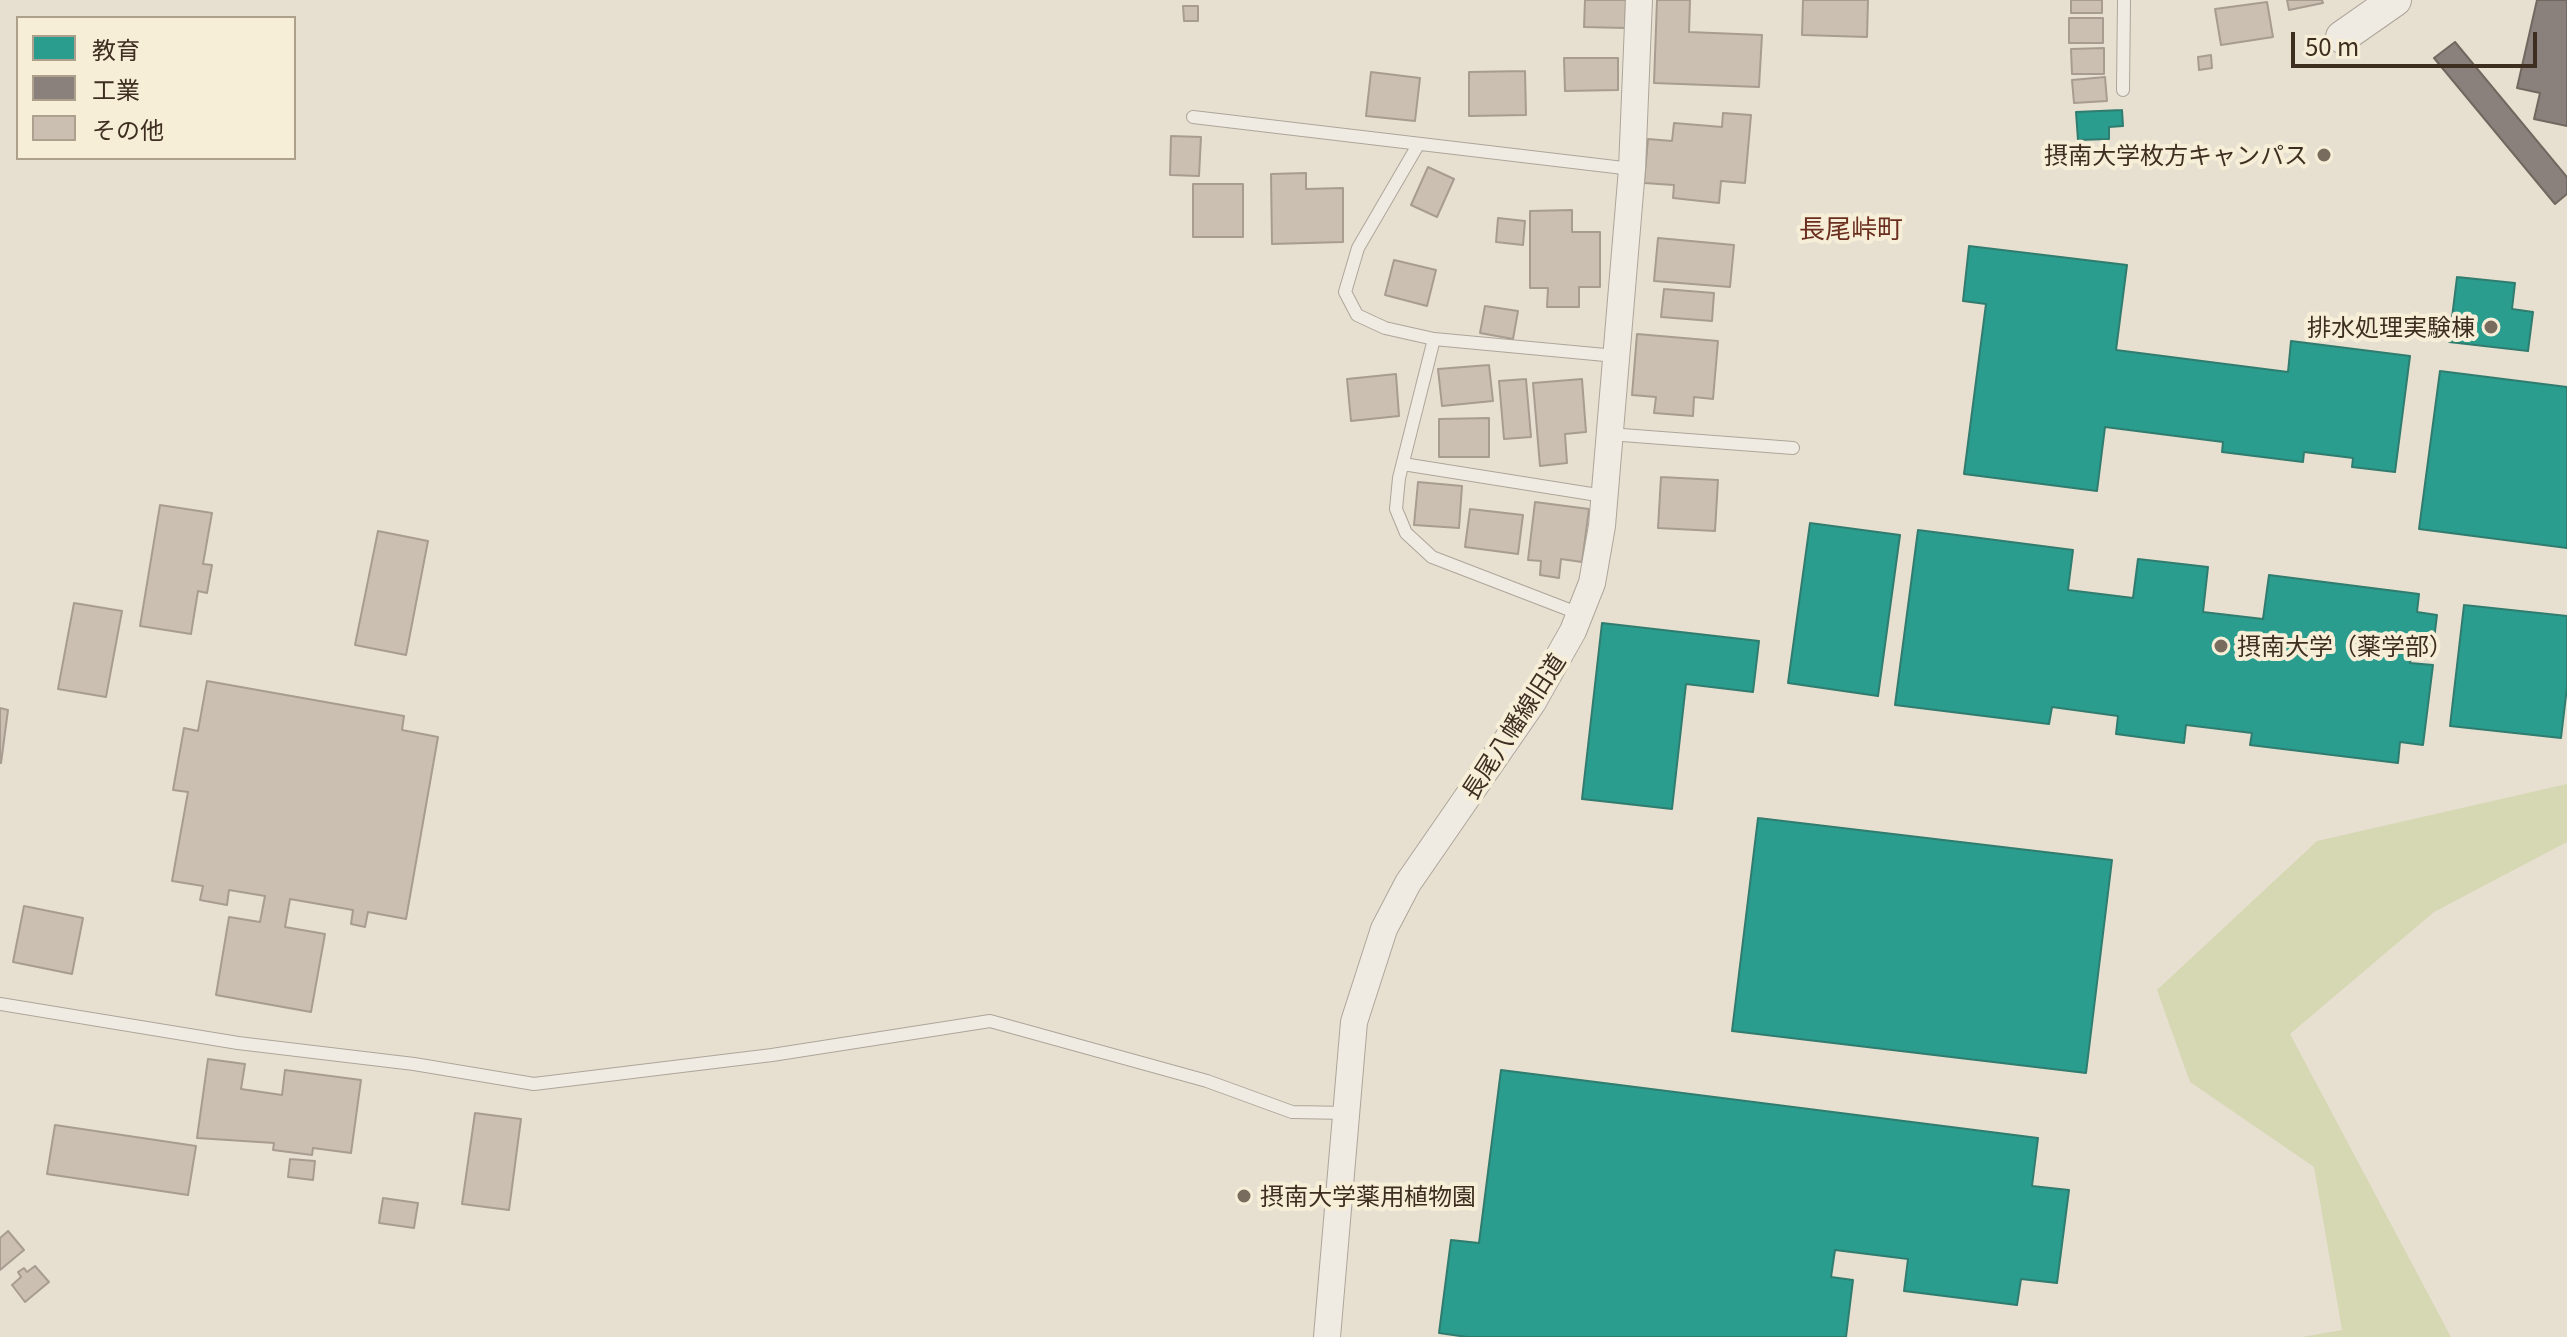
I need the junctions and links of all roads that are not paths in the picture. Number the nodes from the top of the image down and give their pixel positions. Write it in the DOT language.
graph roads {
  1 [pos="1639,0"];
  2 [pos="2124,0"];
  3 [pos="2385,3"];
  4 [pos="2342,37"];
  5 [pos="2123,90"];
  6 [pos="1193,117"];
  7 [pos="1418,145"];
  8 [pos="1632,169"];
  9 [pos="1434,339"];
  10 [pos="1616,356"];
  11 [pos="1609,434"];
  12 [pos="1793,448"];
  13 [pos="1403,464"];
  14 [pos="1604,496"];
  15 [pos="1580,614"];
  16 [pos="0,1004"];
  17 [pos="1348,1113"];
  18 [pos="1327,1337"];
  1 -- 8 [label="street, 長尾八幡線旧道"];
  2 -- 5 [label="lane"];
  3 -- 4 [label="street"];
  6 -- 7 [label="lane"];
  7 -- 8 [label="lane"];
  7 -- 9 [label="lane"];
  8 -- 10 [label="street, 長尾八幡線旧道"];
  9 -- 10 [label="lane"];
  9 -- 13 [label="lane"];
  10 -- 11 [label="street, 長尾八幡線旧道"];
  11 -- 12 [label="lane"];
  11 -- 14 [label="street, 長尾八幡線旧道"];
  13 -- 14 [label="lane"];
  13 -- 15 [label="lane"];
  14 -- 15 [label="street, 長尾八幡線旧道"];
  15 -- 17 [label="street, 長尾八幡線旧道"];
  16 -- 17 [label="lane"];
  17 -- 18 [label="street, 長尾八幡線旧道"];
}
